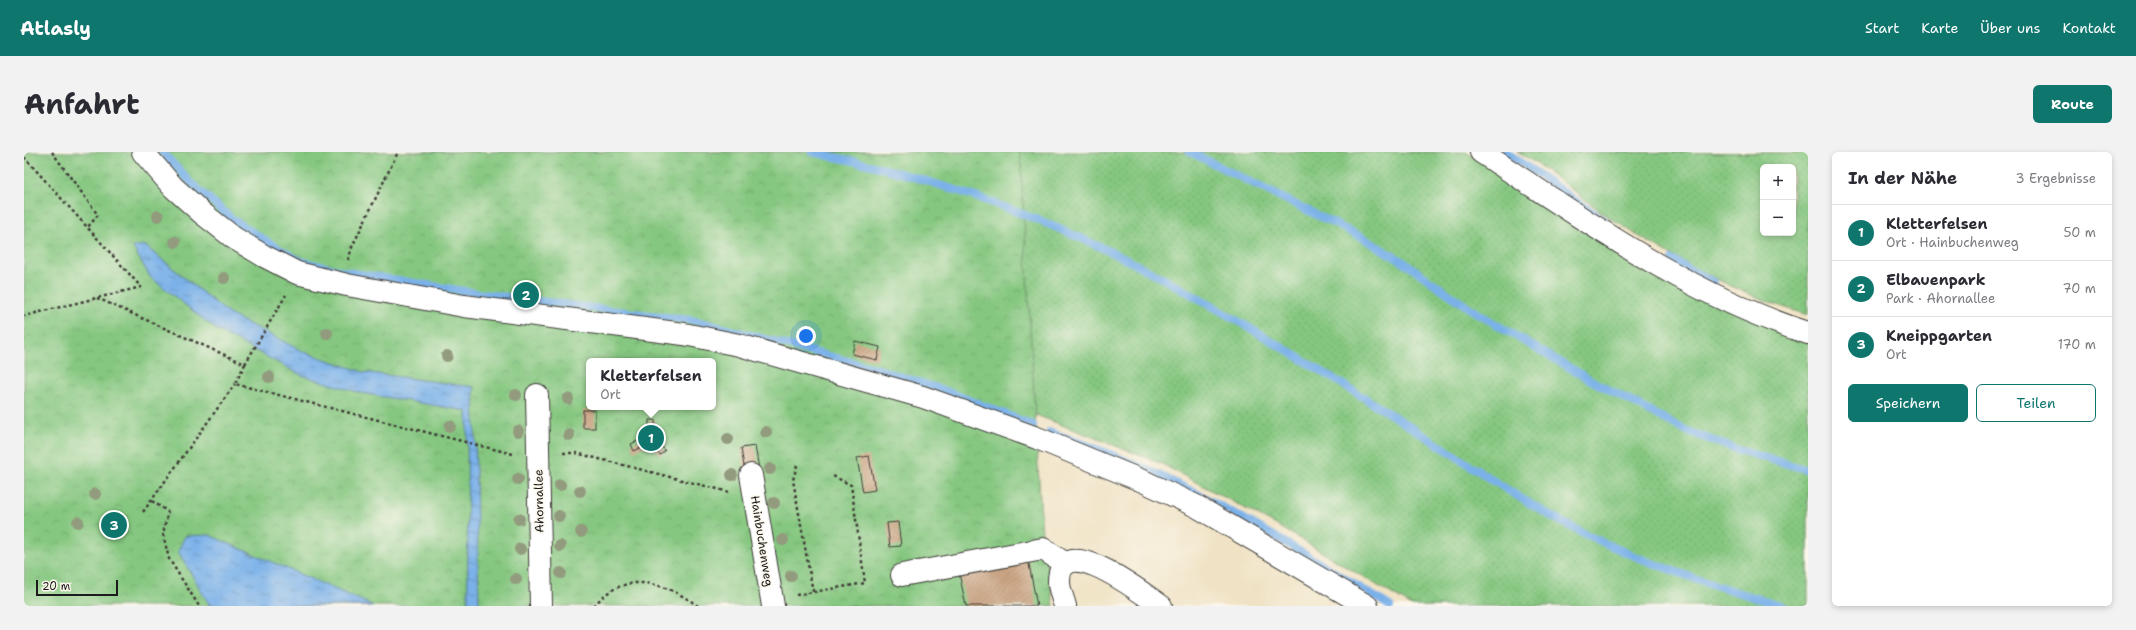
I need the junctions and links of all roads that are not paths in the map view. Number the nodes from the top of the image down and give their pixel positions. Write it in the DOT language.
graph roads {
  1 [pos="144,152"];
  2 [pos="1481,152"];
  3 [pos="1808,333"];
  4 [pos="537,395"];
  5 [pos="752,475"];
  6 [pos="1066,564"];
  7 [pos="902,575"];
  8 [pos="772,602"];
  9 [pos="541,606"];
  10 [pos="1065,606"];
  11 [pos="1161,606"];
  12 [pos="1367,606"];
  1 -- 12 [label="street"];
  2 -- 3 [label="street"];
  4 -- 9 [label="street, Ahornallee"];
  5 -- 8 [label="street, Hainbuchenweg"];
  6 -- 7 [label="street"];
  6 -- 10 [label="street"];
  6 -- 11 [label="street"];
}
